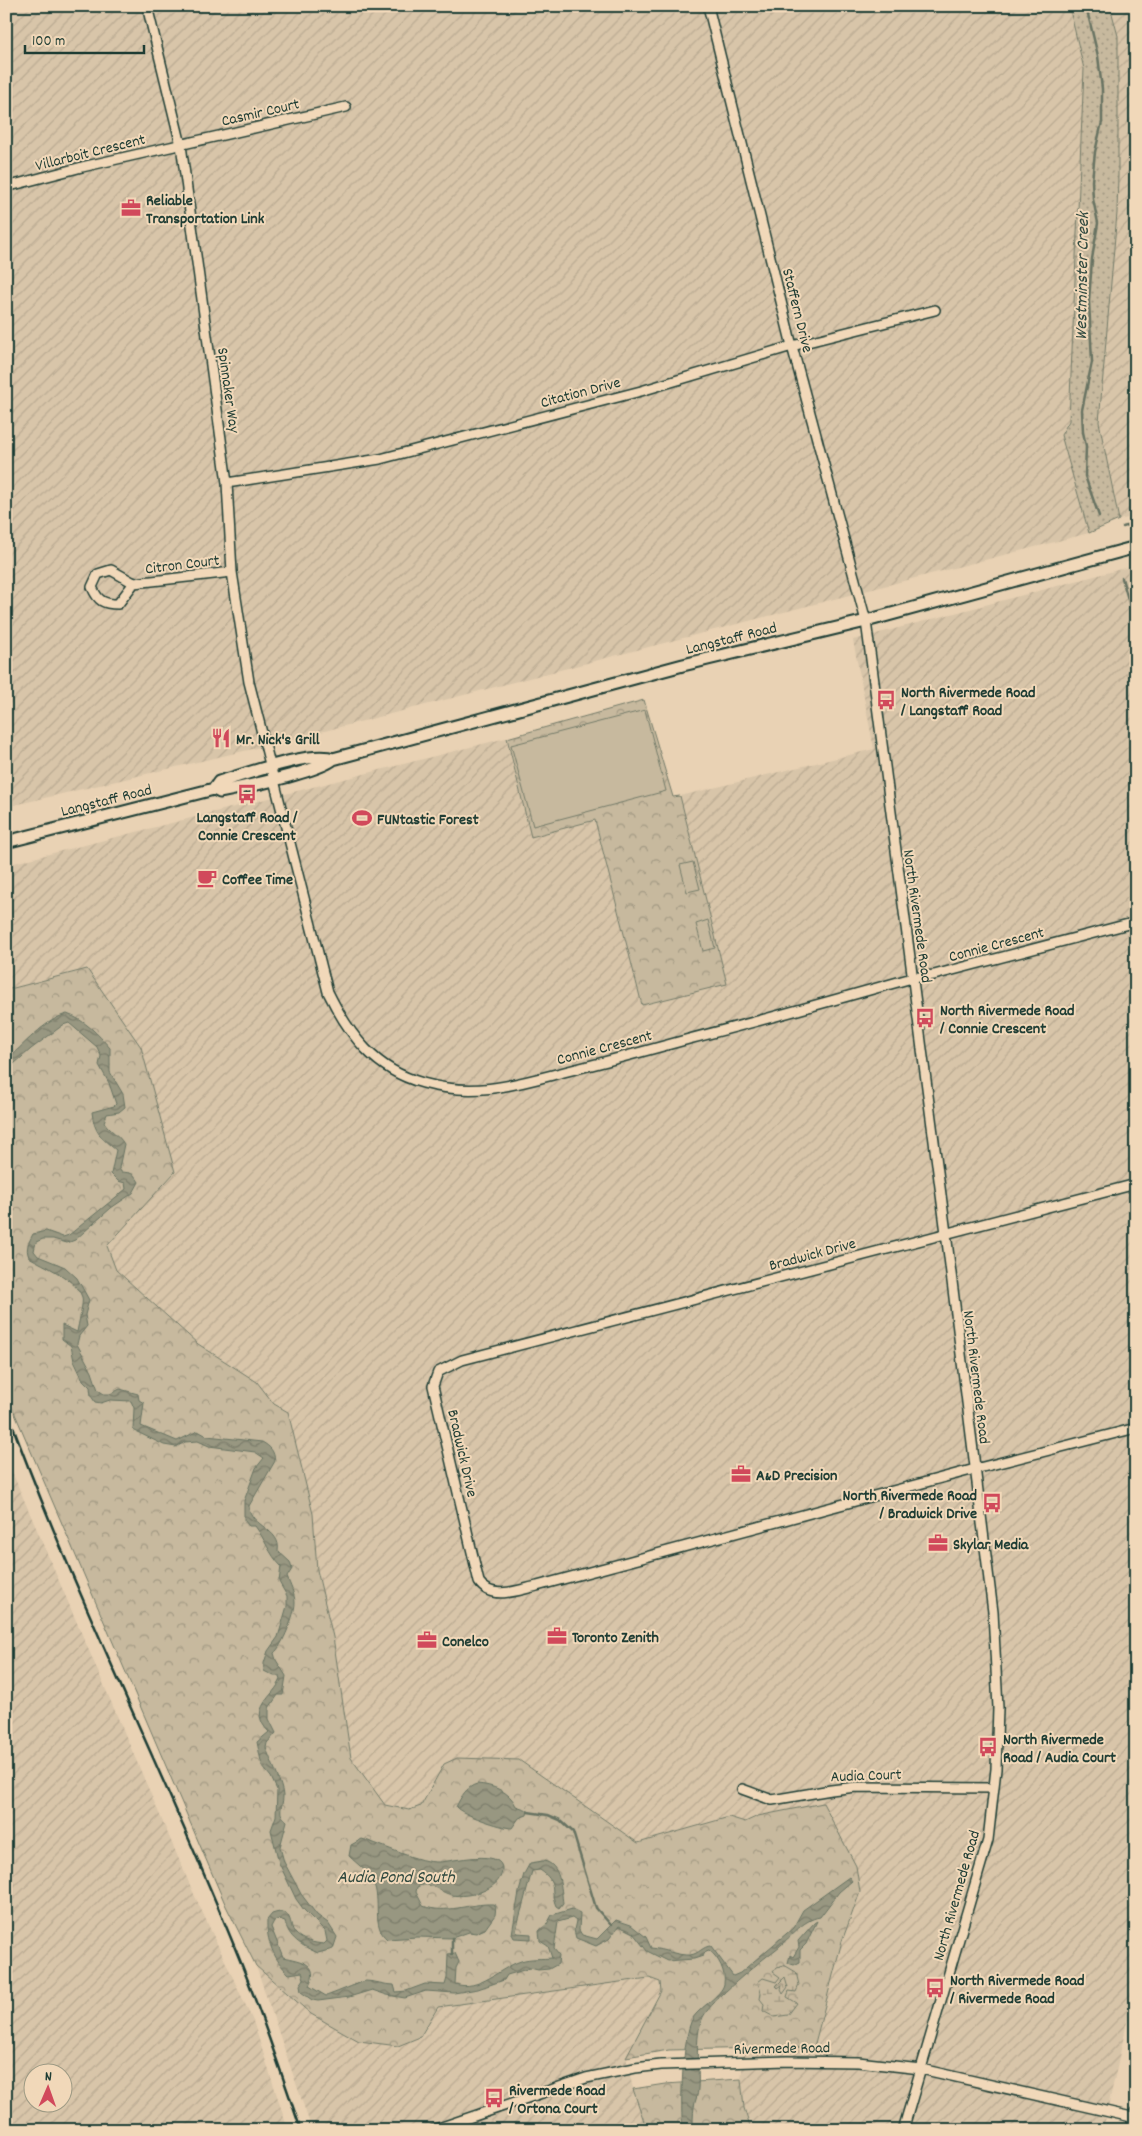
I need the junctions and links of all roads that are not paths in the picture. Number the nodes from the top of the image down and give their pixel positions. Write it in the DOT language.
graph roads {
  1 [pos="147,6"];
  2 [pos="708,6"];
  3 [pos="346,107"];
  4 [pos="182,145"];
  5 [pos="6,187"];
  6 [pos="935,310"];
  7 [pos="792,346"];
  8 [pos="227,482"];
  9 [pos="1136,547"];
  10 [pos="232,572"];
  11 [pos="134,583"];
  12 [pos="866,620"];
  13 [pos="333,759"];
  14 [pos="271,767"];
  15 [pos="274,779"];
  16 [pos="214,789"];
  17 [pos="6,842"];
  18 [pos="1136,922"];
  19 [pos="912,978"];
  20 [pos="1136,1184"];
  21 [pos="946,1234"];
  22 [pos="1136,1428"];
  23 [pos="975,1469"];
  24 [pos="994,1788"];
  25 [pos="742,1789"];
  26 [pos="921,2069"];
  27 [pos="1135,2116"];
  28 [pos="457,2126"];
  29 [pos="433,2130"];
  30 [pos="903,2130"];
  31 [pos="1132,2130"];
  1 -- 4 [label="street, Spinnaker Way"];
  2 -- 7 [label="street, Staffern Drive"];
  3 -- 4 [label="street, Casmir Court"];
  4 -- 5 [label="street, Villarboit Crescent"];
  4 -- 8 [label="street, Spinnaker Way"];
  6 -- 7 [label="street, Citation Drive"];
  7 -- 8 [label="street, Citation Drive"];
  7 -- 12 [label="street, Staffern Drive"];
  8 -- 10 [label="street, Spinnaker Way"];
  9 -- 12 [label="main road, Langstaff Road"];
  10 -- 11 [label="street, Citron Court"];
  10 -- 14 [label="street, Spinnaker Way"];
  11 -- 11 [label="street, Citron Court"];
  12 -- 13 [label="main road, Langstaff Road"];
  12 -- 19 [label="street, North Rivermede Road"];
  13 -- 14 [label="main road, Langstaff Road"];
  13 -- 15 [label="main road, Langstaff Road"];
  14 -- 15 [label="street, Spinnaker Way"];
  14 -- 16 [label="main road, Langstaff Road"];
  15 -- 16 [label="main road, Langstaff Road"];
  15 -- 19 [label="street, Connie Crescent"];
  16 -- 17 [label="main road, Langstaff Road"];
  18 -- 19 [label="street, Connie Crescent"];
  19 -- 21 [label="street, North Rivermede Road"];
  20 -- 21 [label="street, Bradwick Drive"];
  21 -- 23 [label="street, North Rivermede Road"];
  21 -- 23 [label="street, Bradwick Drive"];
  22 -- 23 [label="street, Bradwick Drive"];
  23 -- 24 [label="street, North Rivermede Road"];
  24 -- 25 [label="street, Audia Court"];
  24 -- 26 [label="street, North Rivermede Road"];
  26 -- 27 [label="street, Rivermede Road"];
  26 -- 28 [label="street, Rivermede Road"];
  26 -- 30 [label="street, North Rivermede Road"];
  27 -- 31 [label="main road"];
  28 -- 29 [label="street, Rivermede Road"];
}
